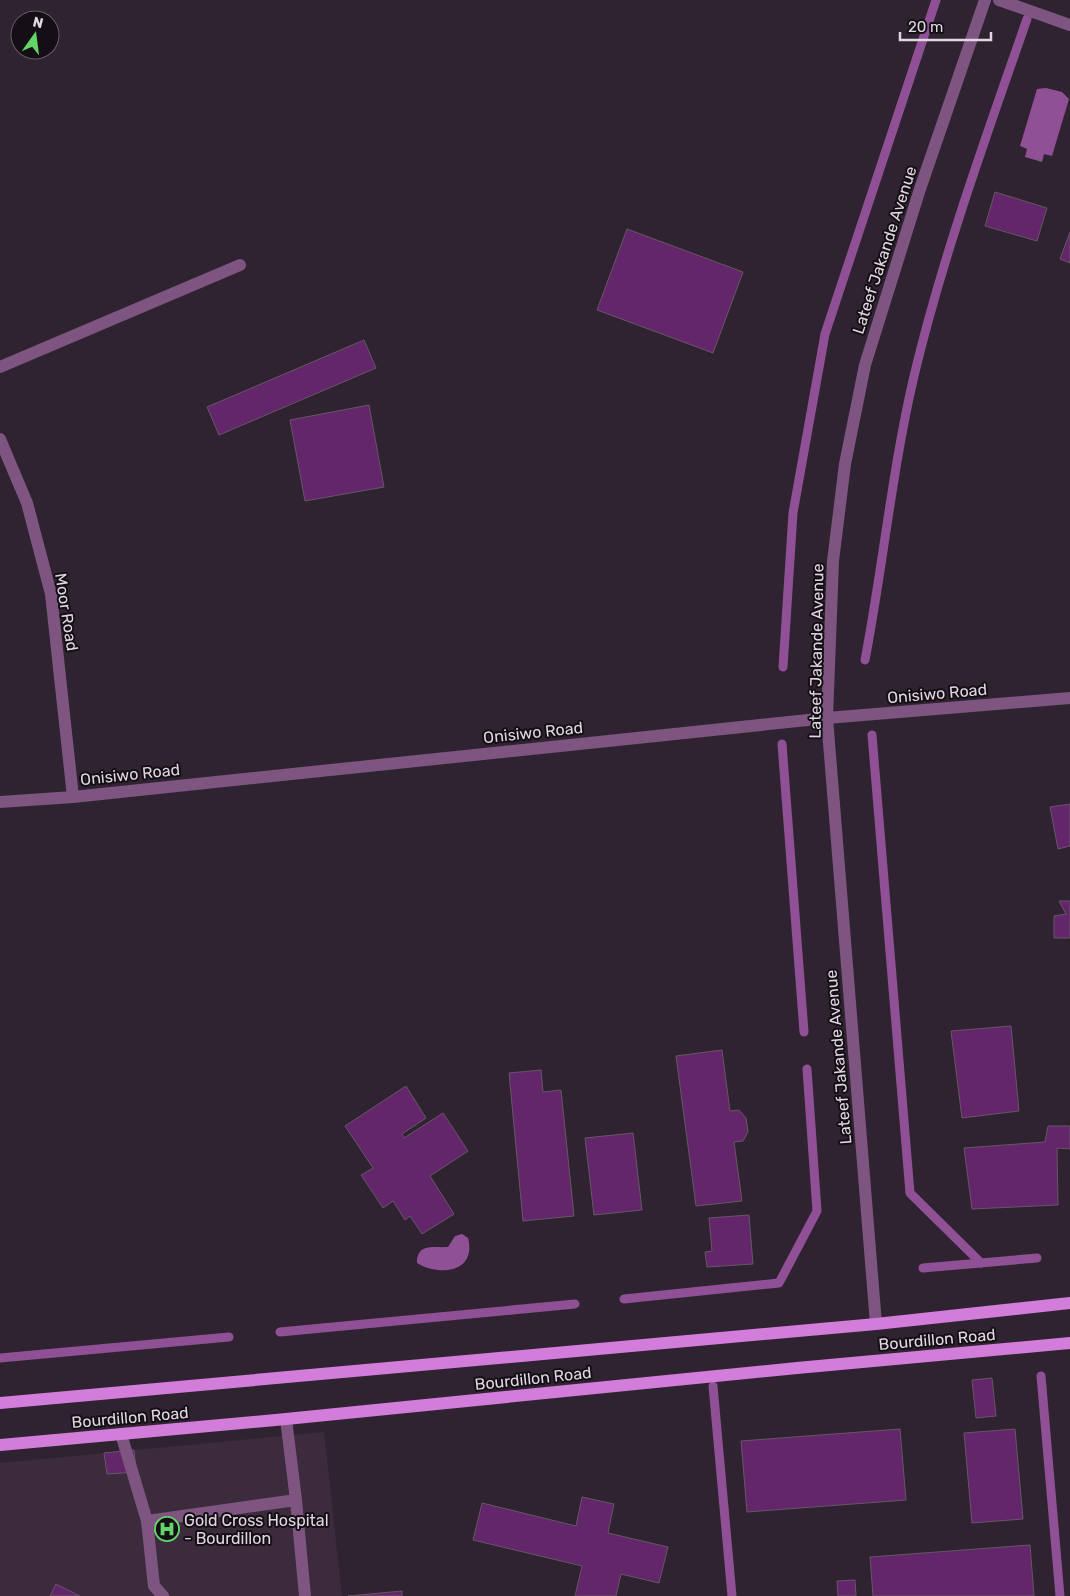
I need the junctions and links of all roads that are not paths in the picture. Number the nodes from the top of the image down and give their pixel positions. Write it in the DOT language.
graph roads {
  1 [pos="985,0"];
  2 [pos="999,0"];
  3 [pos="1070,25"];
  4 [pos="240,265"];
  5 [pos="0,367"];
  6 [pos="0,438"];
  7 [pos="1070,698"];
  8 [pos="827,718"];
  9 [pos="73,797"];
  10 [pos="0,802"];
  11 [pos="1070,1303"];
  12 [pos="876,1324"];
  13 [pos="1070,1343"];
  14 [pos="0,1403"];
  15 [pos="286,1419"];
  16 [pos="121,1434"];
  17 [pos="0,1445"];
  18 [pos="296,1500"];
  19 [pos="147,1521"];
  20 [pos="163,1596"];
  21 [pos="305,1596"];
  1 -- 8 [label="street, Lateef Jakande Avenue"];
  2 -- 3 [label="street"];
  4 -- 5 [label="street"];
  6 -- 9 [label="street, Moor Road"];
  7 -- 8 [label="street, Onisiwo Road"];
  8 -- 9 [label="street, Onisiwo Road"];
  8 -- 12 [label="street, Lateef Jakande Avenue"];
  9 -- 10 [label="street, Onisiwo Road"];
  11 -- 12 [label="main road, Bourdillon Road"];
  12 -- 14 [label="main road, Bourdillon Road"];
  13 -- 15 [label="main road, Bourdillon Road"];
  15 -- 16 [label="main road, Bourdillon Road"];
  15 -- 18 [label="street"];
  16 -- 17 [label="main road, Bourdillon Road"];
  16 -- 19 [label="street"];
  18 -- 19 [label="street"];
  18 -- 21 [label="street"];
  19 -- 20 [label="street"];
}
